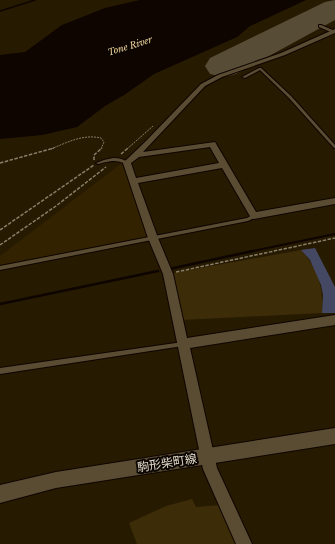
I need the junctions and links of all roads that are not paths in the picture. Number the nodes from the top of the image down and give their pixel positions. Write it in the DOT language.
graph roads {
  1 [pos="320,26"];
  2 [pos="334,31"];
  3 [pos="244,77"];
  4 [pos="335,147"];
  5 [pos="137,154"];
  6 [pos="98,163"];
  7 [pos="127,163"];
  8 [pos="224,165"];
  9 [pos="132,180"];
  10 [pos="335,201"];
  11 [pos="254,216"];
  12 [pos="152,238"];
  13 [pos="0,268"];
  14 [pos="335,320"];
  15 [pos="183,344"];
  16 [pos="0,371"];
  17 [pos="335,436"];
  18 [pos="208,457"];
  19 [pos="0,494"];
  20 [pos="244,544"];
  1 -- 2 [label="lane"];
  2 -- 5 [label="street"];
  3 -- 4 [label="lane"];
  5 -- 7 [label="street"];
  5 -- 8 [label="street"];
  6 -- 7 [label="lane"];
  7 -- 9 [label="street"];
  8 -- 9 [label="street"];
  8 -- 11 [label="street"];
  9 -- 12 [label="street"];
  10 -- 11 [label="street"];
  11 -- 12 [label="lane"];
  12 -- 13 [label="lane"];
  12 -- 15 [label="street"];
  14 -- 15 [label="street"];
  15 -- 16 [label="lane"];
  15 -- 18 [label="street"];
  17 -- 18 [label="main road, 駒形柴町線"];
  18 -- 19 [label="main road, 駒形柴町線"];
  18 -- 20 [label="street"];
}
